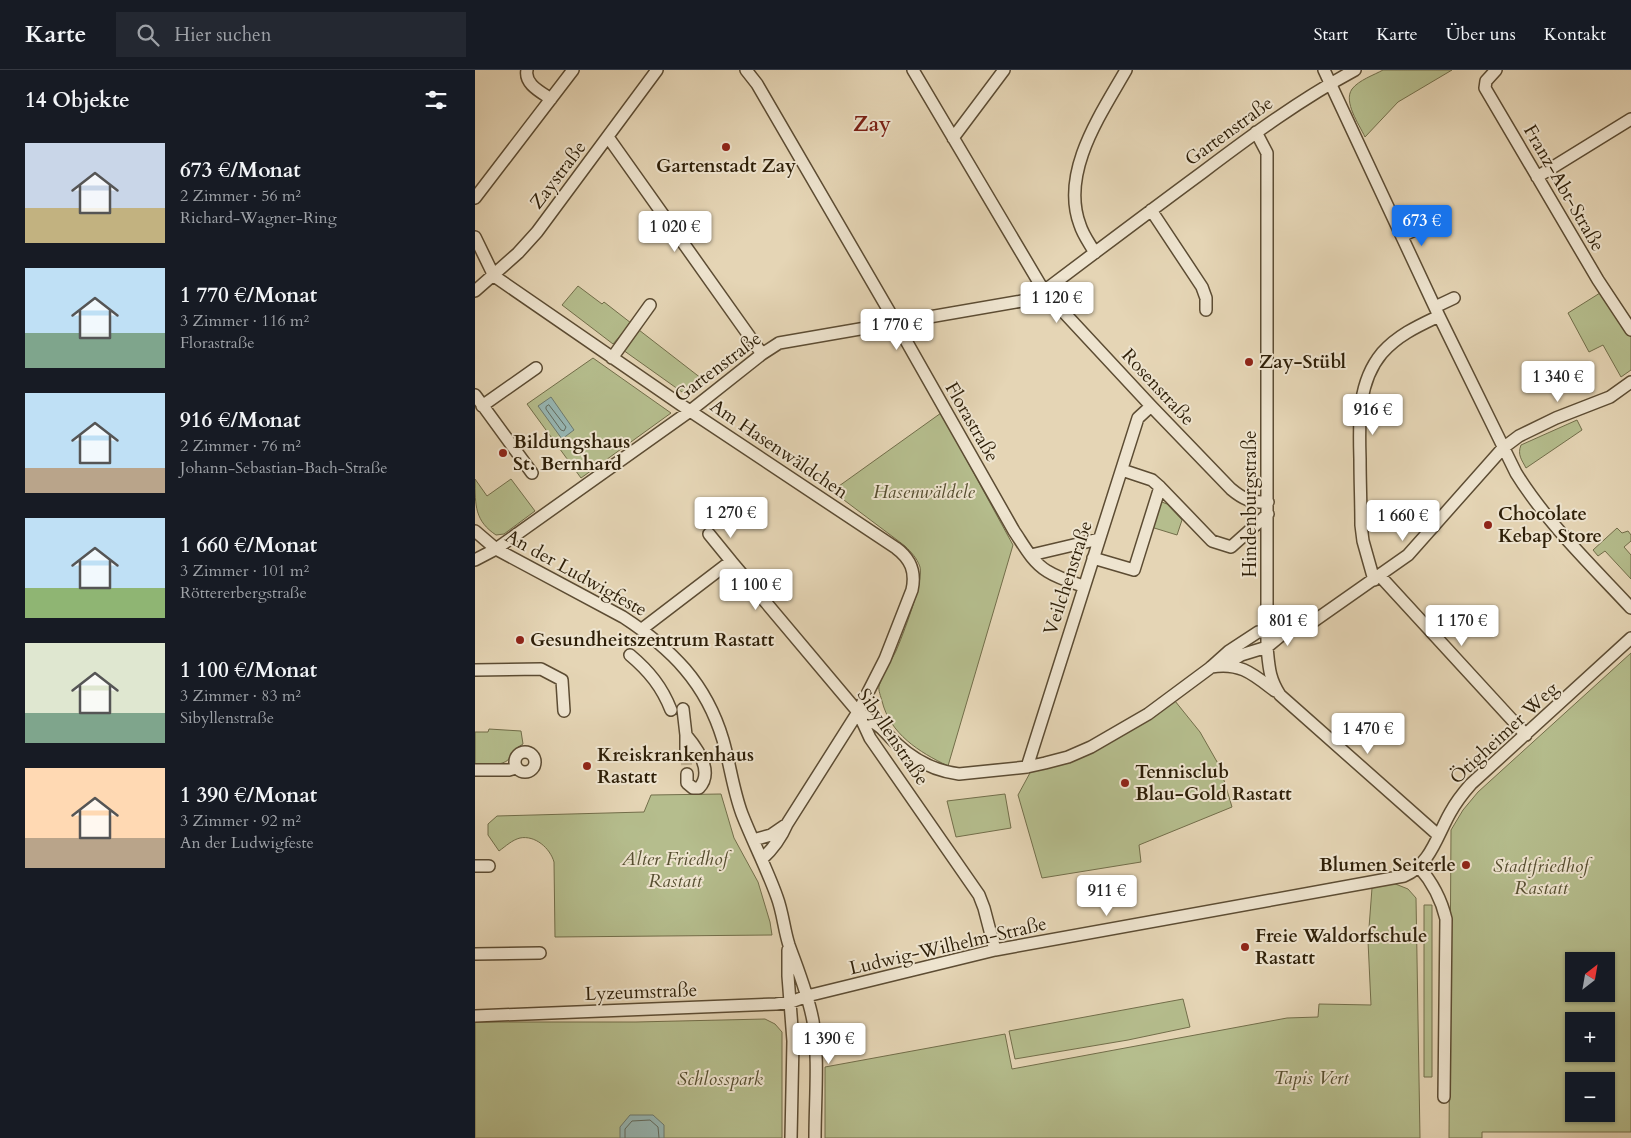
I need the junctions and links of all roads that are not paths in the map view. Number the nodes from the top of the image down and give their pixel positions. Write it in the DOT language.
graph roads {
  1 [pos="527,70"];
  2 [pos="573,70"];
  3 [pos="657,70"];
  4 [pos="746,70"];
  5 [pos="913,70"];
  6 [pos="1004,70"];
  7 [pos="1126,70"];
  8 [pos="1324,70"];
  9 [pos="1355,70"];
  10 [pos="1496,70"];
  11 [pos="1330,82"];
  12 [pos="551,99"];
  13 [pos="1631,119"];
  14 [pos="1256,132"];
  15 [pos="608,136"];
  16 [pos="953,138"];
  17 [pos="1537,177"];
  18 [pos="475,198"];
  19 [pos="1151,210"];
  20 [pos="1417,229"];
  21 [pos="1402,236"];
  22 [pos="475,237"];
  23 [pos="1095,252"];
  24 [pos="494,276"];
  25 [pos="475,291"];
  26 [pos="1045,291"];
  27 [pos="1454,298"];
  28 [pos="650,305"];
  29 [pos="1206,310"];
  30 [pos="1437,311"];
  31 [pos="896,323"];
  32 [pos="1631,330"];
  33 [pos="762,354"];
  34 [pos="613,358"];
  35 [pos="536,368"];
  36 [pos="1631,382"];
  37 [pos="475,396"];
  38 [pos="483,406"];
  39 [pos="1151,406"];
  40 [pos="690,411"];
  41 [pos="1503,448"];
  42 [pos="1122,470"];
  43 [pos="532,473"];
  44 [pos="1160,487"];
  45 [pos="1267,502"];
  46 [pos="1268,514"];
  47 [pos="475,531"];
  48 [pos="709,534"];
  49 [pos="1099,539"];
  50 [pos="496,549"];
  51 [pos="1031,555"];
  52 [pos="1093,558"];
  53 [pos="475,560"];
  54 [pos="731,561"];
  55 [pos="1377,578"];
  56 [pos="1083,586"];
  57 [pos="1631,608"];
  58 [pos="1291,627"];
  59 [pos="642,629"];
  60 [pos="1267,632"];
  61 [pos="1631,638"];
  62 [pos="1267,647"];
  63 [pos="630,655"];
  64 [pos="1225,665"];
  65 [pos="1209,668"];
  66 [pos="475,670"];
  67 [pos="1280,695"];
  68 [pos="564,711"];
  69 [pos="858,712"];
  70 [pos="686,734"];
  71 [pos="1526,735"];
  72 [pos="686,754"];
  73 [pos="1027,767"];
  74 [pos="516,768"];
  75 [pos="475,770"];
  76 [pos="687,774"];
  77 [pos="787,824"];
  78 [pos="1438,835"];
  79 [pos="753,840"];
  80 [pos="762,859"];
  81 [pos="475,866"];
  82 [pos="489,866"];
  83 [pos="1419,867"];
  84 [pos="788,942"];
  85 [pos="995,950"];
  86 [pos="540,953"];
  87 [pos="475,954"];
  88 [pos="807,996"];
  89 [pos="791,1002"];
  90 [pos="475,1016"];
  91 [pos="1444,1096"];
  92 [pos="791,1138"];
  93 [pos="815,1138"];
  1 -- 12 [label="street"];
  2 -- 12 [label="street"];
  3 -- 15 [label="street, Zaystraße"];
  4 -- 31 [label="street, Florastraße"];
  5 -- 16 [label="street, Rosenstraße"];
  6 -- 16 [label="street"];
  7 -- 23 [label="street"];
  8 -- 11 [label="street"];
  9 -- 11 [label="street, Gartenstraße"];
  10 -- 17 [label="street, Franz-Abt-Straße"];
  11 -- 14 [label="street, Gartenstraße"];
  11 -- 21 [label="street"];
  12 -- 18 [label="street"];
  13 -- 17 [label="street"];
  14 -- 19 [label="street, Gartenstraße"];
  14 -- 45 [label="street, Hindenburgstraße"];
  15 -- 24 [label="street, Zaystraße"];
  15 -- 33 [label="street"];
  16 -- 26 [label="street, Rosenstraße"];
  17 -- 32 [label="street, Franz-Abt-Straße"];
  19 -- 23 [label="street, Gartenstraße"];
  19 -- 29 [label="street"];
  20 -- 21 [label="street"];
  21 -- 30 [label="street"];
  22 -- 24 [label="street, Am Hasenwäldchen"];
  23 -- 26 [label="street, Gartenstraße"];
  24 -- 25 [label="street, Zaystraße"];
  24 -- 34 [label="street, Am Hasenwäldchen"];
  26 -- 31 [label="street, Gartenstraße"];
  26 -- 39 [label="street, Rosenstraße"];
  27 -- 30 [label="street"];
  28 -- 34 [label="street"];
  30 -- 41 [label="street"];
  30 -- 55 [label="street"];
  31 -- 33 [label="street, Gartenstraße"];
  31 -- 51 [label="street, Florastraße"];
  33 -- 40 [label="street, Gartenstraße"];
  34 -- 40 [label="street, Am Hasenwäldchen"];
  35 -- 38 [label="street"];
  36 -- 41 [label="street"];
  37 -- 38 [label="street"];
  38 -- 43 [label="street"];
  39 -- 42 [label="street, Veilchenstraße"];
  39 -- 45 [label="street, Rosenstraße"];
  40 -- 50 [label="street, Gartenstraße"];
  40 -- 69 [label="street, Am Hasenwäldchen"];
  41 -- 55 [label="street"];
  41 -- 57 [label="street"];
  42 -- 44 [label="street"];
  42 -- 49 [label="street, Veilchenstraße"];
  44 -- 46 [label="street"];
  44 -- 52 [label="street"];
  45 -- 46 [label="street, Hindenburgstraße"];
  46 -- 60 [label="street, Hindenburgstraße"];
  47 -- 50 [label="street, An der Ludwigfeste"];
  48 -- 54 [label="street, Sibyllenstraße"];
  49 -- 51 [label="street"];
  49 -- 52 [label="street, Veilchenstraße"];
  50 -- 53 [label="street, Gartenstraße"];
  50 -- 59 [label="street, An der Ludwigfeste"];
  51 -- 56 [label="street, Florastraße"];
  52 -- 56 [label="street, Veilchenstraße"];
  54 -- 59 [label="street"];
  54 -- 69 [label="street, Sibyllenstraße"];
  55 -- 58 [label="street"];
  55 -- 71 [label="street"];
  56 -- 73 [label="street, Veilchenstraße"];
  58 -- 60 [label="street"];
  58 -- 62 [label="street"];
  59 -- 79 [label="street, An der Ludwigfeste"];
  60 -- 62 [label="street, Hindenburgstraße"];
  60 -- 65 [label="street"];
  61 -- 71 [label="street, Ötigheimer Weg"];
  62 -- 64 [label="street"];
  62 -- 67 [label="street, Hindenburgstraße"];
  63 -- 70 [label="street"];
  64 -- 65 [label="street"];
  64 -- 67 [label="street"];
  65 -- 73 [label="street"];
  66 -- 68 [label="street"];
  67 -- 78 [label="street, Hindenburgstraße"];
  69 -- 73 [label="street"];
  69 -- 77 [label="street, Am Hasenwäldchen"];
  69 -- 85 [label="street, Sibyllenstraße"];
  70 -- 72 [label="street"];
  70 -- 76 [label="street"];
  71 -- 78 [label="street, Ötigheimer Weg"];
  74 -- 75 [label="street"];
  77 -- 79 [label="street, Am Hasenwäldchen"];
  77 -- 80 [label="street, Am Hasenwäldchen"];
  78 -- 83 [label="street, Ötigheimer Weg"];
  79 -- 80 [label="street, An der Ludwigfeste"];
  80 -- 84 [label="street, An der Ludwigfeste"];
  81 -- 82 [label="street"];
  83 -- 85 [label="street, Ludwig-Wilhelm-Straße"];
  83 -- 91 [label="street"];
  84 -- 88 [label="street, An der Ludwigfeste"];
  84 -- 89 [label="street, An der Ludwigfeste"];
  85 -- 88 [label="street, Ludwig-Wilhelm-Straße"];
  86 -- 87 [label="street"];
  88 -- 89 [label="street, Lyzeumstraße"];
  88 -- 93 [label="street, An der Ludwigfeste"];
  89 -- 90 [label="street, Lyzeumstraße"];
  89 -- 92 [label="street, An der Ludwigfeste"];
}
